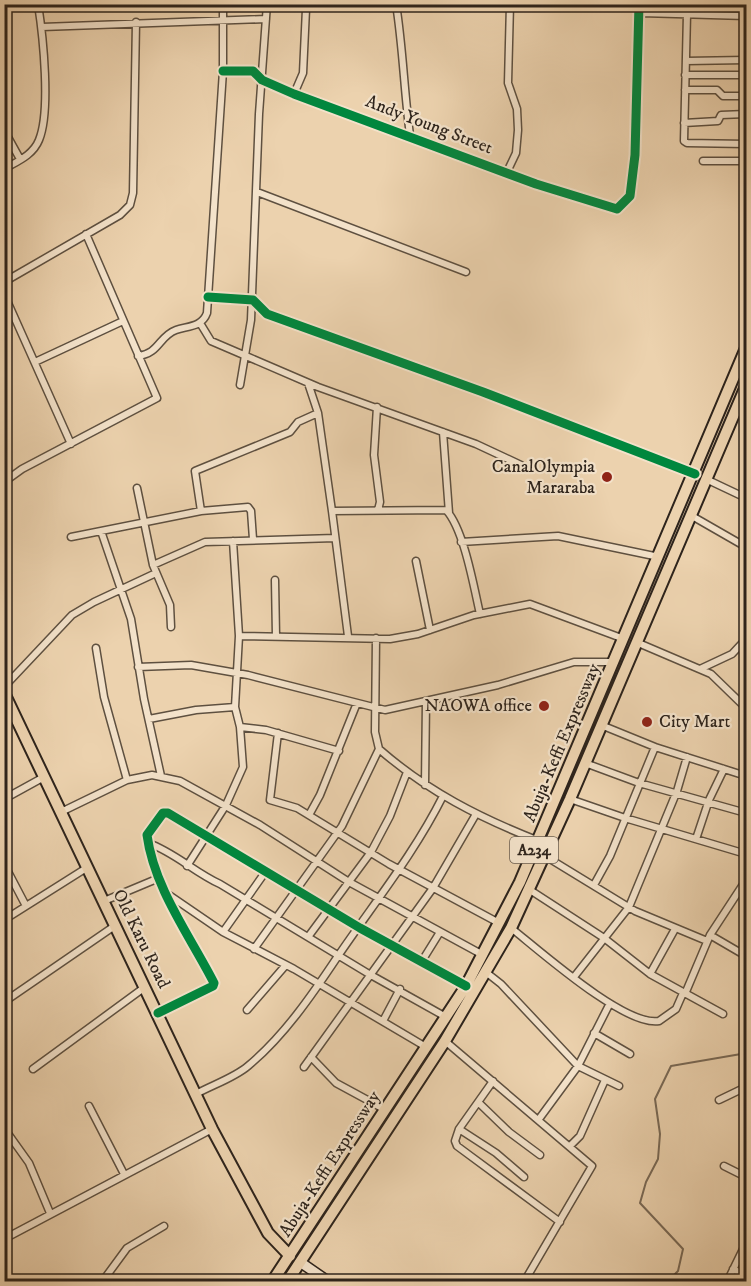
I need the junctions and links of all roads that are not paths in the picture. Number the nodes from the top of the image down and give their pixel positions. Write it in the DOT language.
graph roads {
  1 [pos="38,4"];
  2 [pos="223,4"];
  3 [pos="267,4"];
  4 [pos="396,4"];
  5 [pos="510,4"];
  6 [pos="639,4"];
  7 [pos="306,9"];
  8 [pos="641,13"];
  9 [pos="687,14"];
  10 [pos="747,16"];
  11 [pos="223,19"];
  12 [pos="267,19"];
  13 [pos="136,22"];
  14 [pos="42,27"];
  15 [pos="747,60"];
  16 [pos="686,62"];
  17 [pos="223,71"];
  18 [pos="685,75"];
  19 [pos="747,75"];
  20 [pos="262,80"];
  21 [pos="685,90"];
  22 [pos="294,94"];
  23 [pos="747,96"];
  24 [pos="747,114"];
  25 [pos="684,123"];
  26 [pos="4,130"];
  27 [pos="410,135"];
  28 [pos="747,144"];
  29 [pos="20,159"];
  30 [pos="704,161"];
  31 [pos="747,161"];
  32 [pos="4,169"];
  33 [pos="507,172"];
  34 [pos="257,192"];
  35 [pos="86,234"];
  36 [pos="466,272"];
  37 [pos="4,282"];
  38 [pos="4,294"];
  39 [pos="208,297"];
  40 [pos="252,300"];
  41 [pos="123,321"];
  42 [pos="200,323"];
  43 [pos="747,348"];
  44 [pos="138,356"];
  45 [pos="246,357"];
  46 [pos="35,362"];
  47 [pos="308,383"];
  48 [pos="240,385"];
  49 [pos="747,386"];
  50 [pos="744,401"];
  51 [pos="377,407"];
  52 [pos="318,413"];
  53 [pos="443,432"];
  54 [pos="70,444"];
  55 [pos="521,465"];
  56 [pos="695,474"];
  57 [pos="708,480"];
  58 [pos="4,482"];
  59 [pos="136,488"];
  60 [pos="747,498"];
  61 [pos="378,510"];
  62 [pos="201,511"];
  63 [pos="332,511"];
  64 [pos="449,513"];
  65 [pos="692,516"];
  66 [pos="142,522"];
  67 [pos="101,531"];
  68 [pos="71,537"];
  69 [pos="335,538"];
  70 [pos="253,539"];
  71 [pos="233,540"];
  72 [pos="461,542"];
  73 [pos="747,547"];
  74 [pos="660,557"];
  75 [pos="416,561"];
  76 [pos="153,565"];
  77 [pos="156,573"];
  78 [pos="274,580"];
  79 [pos="120,590"];
  80 [pos="480,614"];
  81 [pos="171,627"];
  82 [pos="430,630"];
  83 [pos="239,636"];
  84 [pos="276,636"];
  85 [pos="348,636"];
  86 [pos="376,638"];
  87 [pos="747,639"];
  88 [pos="624,640"];
  89 [pos="636,642"];
  90 [pos="96,648"];
  91 [pos="615,662"];
  92 [pos="138,667"];
  93 [pos="700,669"];
  94 [pos="236,673"];
  95 [pos="4,687"];
  96 [pos="4,693"];
  97 [pos="426,701"];
  98 [pos="357,703"];
  99 [pos="235,707"];
  100 [pos="377,708"];
  101 [pos="747,708"];
  102 [pos="149,719"];
  103 [pos="601,725"];
  104 [pos="240,727"];
  105 [pos="278,733"];
  106 [pos="655,747"];
  107 [pos="379,749"];
  108 [pos="339,751"];
  109 [pos="687,757"];
  110 [pos="585,763"];
  111 [pos="724,768"];
  112 [pos="407,772"];
  113 [pos="161,776"];
  114 [pos="747,776"];
  115 [pos="45,777"];
  116 [pos="126,780"];
  117 [pos="639,783"];
  118 [pos="425,785"];
  119 [pos="676,791"];
  120 [pos="443,796"];
  121 [pos="4,799"];
  122 [pos="570,799"];
  123 [pos="709,800"];
  124 [pos="226,805"];
  125 [pos="61,812"];
  126 [pos="747,813"];
  127 [pos="476,814"];
  128 [pos="309,815"];
  129 [pos="625,818"];
  130 [pos="662,829"];
  131 [pos="338,831"];
  132 [pos="206,835"];
  133 [pos="696,839"];
  134 [pos="538,841"];
  135 [pos="148,843"];
  136 [pos="371,852"];
  137 [pos="747,854"];
  138 [pos="545,856"];
  139 [pos="316,861"];
  140 [pos="4,864"];
  141 [pos="187,866"];
  142 [pos="88,867"];
  143 [pos="400,870"];
  144 [pos="266,871"];
  145 [pos="159,878"];
  146 [pos="747,880"];
  147 [pos="348,882"];
  148 [pos="594,885"];
  149 [pos="433,888"];
  150 [pos="298,890"];
  151 [pos="530,890"];
  152 [pos="166,893"];
  153 [pos="379,898"];
  154 [pos="246,900"];
  155 [pos="104,901"];
  156 [pos="26,906"];
  157 [pos="629,907"];
  158 [pos="330,908"];
  159 [pos="411,916"];
  160 [pos="278,918"];
  161 [pos="4,920"];
  162 [pos="499,923"];
  163 [pos="116,925"];
  164 [pos="360,928"];
  165 [pos="511,928"];
  166 [pos="675,928"];
  167 [pos="224,932"];
  168 [pos="440,932"];
  169 [pos="308,938"];
  170 [pos="604,938"];
  171 [pos="709,938"];
  172 [pos="392,944"];
  173 [pos="255,949"];
  174 [pos="338,955"];
  175 [pos="483,955"];
  176 [pos="747,956"];
  177 [pos="422,961"];
  178 [pos="285,966"];
  179 [pos="487,973"];
  180 [pos="369,974"];
  181 [pos="650,974"];
  182 [pos="574,977"];
  183 [pos="320,985"];
  184 [pos="466,986"];
  185 [pos="145,987"];
  186 [pos="400,989"];
  187 [pos="684,993"];
  188 [pos="4,1002"];
  189 [pos="349,1002"];
  190 [pos="609,1005"];
  191 [pos="247,1010"];
  192 [pos="158,1013"];
  193 [pos="723,1014"];
  194 [pos="446,1017"];
  195 [pos="383,1021"];
  196 [pos="594,1033"];
  197 [pos="445,1041"];
  198 [pos="426,1047"];
  199 [pos="630,1054"];
  200 [pos="311,1057"];
  201 [pos="578,1066"];
  202 [pos="304,1067"];
  203 [pos="33,1069"];
  204 [pos="493,1080"];
  205 [pos="605,1080"];
  206 [pos="619,1086"];
  207 [pos="747,1087"];
  208 [pos="196,1094"];
  209 [pos="719,1100"];
  210 [pos="479,1103"];
  211 [pos="89,1106"];
  212 [pos="384,1109"];
  213 [pos="539,1119"];
  214 [pos="4,1128"];
  215 [pos="212,1129"];
  216 [pos="459,1129"];
  217 [pos="570,1146"];
  218 [pos="540,1155"];
  219 [pos="724,1166"];
  220 [pos="124,1174"];
  221 [pos="524,1177"];
  222 [pos="747,1177"];
  223 [pos="50,1213"];
  224 [pos="560,1222"];
  225 [pos="164,1226"];
  226 [pos="4,1239"];
  227 [pos="747,1243"];
  228 [pos="290,1256"];
  229 [pos="300,1262"];
  230 [pos="733,1269"];
  231 [pos="747,1276"];
  232 [pos="102,1281"];
  233 [pos="272,1281"];
  234 [pos="287,1281"];
  235 [pos="329,1281"];
  236 [pos="524,1281"];
  237 [pos="726,1281"];
  1 -- 14 [label="street"];
  2 -- 11 [label="street"];
  3 -- 12 [label="street"];
  4 -- 27 [label="street"];
  5 -- 33 [label="street"];
  6 -- 8 [label="street"];
  7 -- 22 [label="street"];
  8 -- 9 [label="street"];
  8 -- 33 [label="street, Andy Young Street"];
  9 -- 10 [label="street"];
  9 -- 16 [label="street"];
  11 -- 12 [label="street"];
  11 -- 13 [label="street"];
  11 -- 17 [label="street"];
  12 -- 20 [label="street"];
  13 -- 14 [label="street"];
  13 -- 35 [label="street"];
  14 -- 29 [label="street"];
  15 -- 16 [label="street"];
  16 -- 18 [label="street"];
  17 -- 20 [label="street, Andy Young Street"];
  17 -- 39 [label="street"];
  18 -- 19 [label="street"];
  18 -- 21 [label="street"];
  20 -- 22 [label="street, Andy Young Street"];
  20 -- 34 [label="street"];
  21 -- 23 [label="street"];
  21 -- 25 [label="street"];
  22 -- 27 [label="street, Andy Young Street"];
  24 -- 25 [label="street"];
  25 -- 28 [label="street"];
  26 -- 29 [label="street"];
  27 -- 33 [label="street, Andy Young Street"];
  29 -- 32 [label="street"];
  30 -- 31 [label="street"];
  34 -- 36 [label="street"];
  34 -- 40 [label="street"];
  35 -- 37 [label="street"];
  35 -- 41 [label="street"];
  38 -- 46 [label="street"];
  39 -- 40 [label="street"];
  39 -- 42 [label="street"];
  40 -- 45 [label="street"];
  40 -- 56 [label="street"];
  41 -- 44 [label="street"];
  41 -- 46 [label="street"];
  42 -- 44 [label="street"];
  42 -- 45 [label="street"];
  43 -- 56 [label="main road, Abuja-Keffi Expressway / A234"];
  44 -- 54 [label="street"];
  45 -- 47 [label="street"];
  45 -- 48 [label="street"];
  46 -- 54 [label="street"];
  47 -- 51 [label="street"];
  47 -- 52 [label="street"];
  49 -- 50 [label="main road, Abuja-Keffi Expressway / A234"];
  50 -- 57 [label="main road, Abuja-Keffi Expressway / A234"];
  51 -- 53 [label="street"];
  51 -- 61 [label="street"];
  52 -- 62 [label="street"];
  52 -- 63 [label="street"];
  53 -- 55 [label="street"];
  53 -- 64 [label="street"];
  54 -- 58 [label="street"];
  56 -- 74 [label="main road, Abuja-Keffi Expressway / A234"];
  57 -- 60 [label="street"];
  57 -- 65 [label="main road, Abuja-Keffi Expressway / A234"];
  59 -- 66 [label="street"];
  61 -- 63 [label="street"];
  61 -- 64 [label="street"];
  62 -- 66 [label="street"];
  62 -- 70 [label="street"];
  63 -- 69 [label="street"];
  64 -- 72 [label="street"];
  65 -- 73 [label="street"];
  65 -- 89 [label="main road, Abuja-Keffi Expressway / A234"];
  66 -- 67 [label="street"];
  66 -- 76 [label="street"];
  67 -- 68 [label="street"];
  67 -- 79 [label="street"];
  69 -- 70 [label="street"];
  69 -- 85 [label="street"];
  70 -- 71 [label="street"];
  71 -- 76 [label="street"];
  71 -- 83 [label="street"];
  72 -- 74 [label="street"];
  72 -- 80 [label="street"];
  74 -- 88 [label="main road, Abuja-Keffi Expressway / A234"];
  75 -- 82 [label="street"];
  76 -- 77 [label="street"];
  77 -- 79 [label="street"];
  77 -- 81 [label="street"];
  78 -- 84 [label="street"];
  79 -- 92 [label="street"];
  79 -- 95 [label="street"];
  80 -- 82 [label="street"];
  80 -- 88 [label="street"];
  82 -- 86 [label="street"];
  83 -- 84 [label="street"];
  83 -- 94 [label="street"];
  84 -- 85 [label="street"];
  85 -- 86 [label="street"];
  86 -- 100 [label="street"];
  87 -- 93 [label="street"];
  88 -- 91 [label="main road, Abuja-Keffi Expressway / A234"];
  89 -- 93 [label="street"];
  89 -- 103 [label="main road, Abuja-Keffi Expressway / A234"];
  90 -- 116 [label="street"];
  91 -- 97 [label="street"];
  91 -- 134 [label="main road, Abuja-Keffi Expressway / A234"];
  92 -- 94 [label="street"];
  92 -- 102 [label="street"];
  93 -- 101 [label="street"];
  94 -- 98 [label="street"];
  94 -- 99 [label="street"];
  96 -- 115 [label="main road, Old Karu Road"];
  97 -- 100 [label="street"];
  97 -- 118 [label="street"];
  98 -- 100 [label="street"];
  98 -- 108 [label="street"];
  99 -- 102 [label="street"];
  99 -- 104 [label="street"];
  100 -- 107 [label="street"];
  102 -- 113 [label="street"];
  103 -- 106 [label="street"];
  103 -- 110 [label="main road, Abuja-Keffi Expressway / A234"];
  104 -- 105 [label="street"];
  104 -- 124 [label="street"];
  105 -- 108 [label="street"];
  105 -- 128 [label="street"];
  106 -- 109 [label="street"];
  106 -- 117 [label="street"];
  107 -- 112 [label="street"];
  107 -- 131 [label="street"];
  108 -- 128 [label="street"];
  109 -- 111 [label="street"];
  109 -- 119 [label="street"];
  110 -- 117 [label="street"];
  110 -- 122 [label="main road, Abuja-Keffi Expressway / A234"];
  111 -- 114 [label="street"];
  111 -- 123 [label="street"];
  112 -- 118 [label="street"];
  112 -- 136 [label="street"];
  113 -- 116 [label="street"];
  113 -- 124 [label="street"];
  115 -- 121 [label="street"];
  115 -- 125 [label="main road, Old Karu Road"];
  116 -- 125 [label="street"];
  117 -- 119 [label="street"];
  117 -- 129 [label="street"];
  118 -- 120 [label="street"];
  119 -- 123 [label="street"];
  119 -- 130 [label="street"];
  120 -- 127 [label="street"];
  120 -- 143 [label="street"];
  122 -- 129 [label="street"];
  122 -- 138 [label="main road, Abuja-Keffi Expressway / A234"];
  123 -- 126 [label="street"];
  123 -- 133 [label="street"];
  124 -- 132 [label="street"];
  124 -- 139 [label="street"];
  125 -- 142 [label="main road, Old Karu Road"];
  127 -- 134 [label="street"];
  127 -- 149 [label="street"];
  128 -- 131 [label="street"];
  129 -- 130 [label="street"];
  129 -- 148 [label="street"];
  130 -- 133 [label="street"];
  130 -- 157 [label="street"];
  131 -- 136 [label="street"];
  131 -- 139 [label="street"];
  132 -- 135 [label="street"];
  132 -- 141 [label="street"];
  132 -- 144 [label="street"];
  133 -- 137 [label="street"];
  134 -- 162 [label="main road, Abuja-Keffi Expressway / A234"];
  135 -- 141 [label="street"];
  135 -- 145 [label="street"];
  136 -- 143 [label="street"];
  136 -- 147 [label="street"];
  138 -- 148 [label="street"];
  138 -- 151 [label="main road, Abuja-Keffi Expressway / A234"];
  139 -- 147 [label="street"];
  139 -- 150 [label="street"];
  140 -- 156 [label="street"];
  141 -- 154 [label="street"];
  142 -- 155 [label="main road, Old Karu Road"];
  142 -- 156 [label="street"];
  143 -- 149 [label="street"];
  143 -- 153 [label="street"];
  144 -- 150 [label="street"];
  144 -- 154 [label="street"];
  145 -- 152 [label="street"];
  145 -- 155 [label="street"];
  146 -- 171 [label="street"];
  147 -- 153 [label="street"];
  147 -- 158 [label="street"];
  148 -- 157 [label="street"];
  149 -- 159 [label="street"];
  149 -- 162 [label="street"];
  150 -- 158 [label="street"];
  150 -- 160 [label="street"];
  151 -- 165 [label="main road, Abuja-Keffi Expressway / A234"];
  151 -- 170 [label="street"];
  152 -- 167 [label="street"];
  152 -- 192 [label="street"];
  153 -- 159 [label="street"];
  153 -- 164 [label="street"];
  154 -- 160 [label="street"];
  154 -- 167 [label="street"];
  155 -- 163 [label="main road, Old Karu Road"];
  156 -- 161 [label="street"];
  157 -- 166 [label="street"];
  157 -- 170 [label="street"];
  158 -- 164 [label="street"];
  158 -- 169 [label="street"];
  159 -- 168 [label="street"];
  159 -- 172 [label="street"];
  160 -- 169 [label="street"];
  160 -- 173 [label="street"];
  162 -- 175 [label="main road, Abuja-Keffi Expressway / A234"];
  163 -- 185 [label="main road, Old Karu Road"];
  163 -- 188 [label="street"];
  164 -- 172 [label="street"];
  164 -- 174 [label="street"];
  165 -- 179 [label="main road, Abuja-Keffi Expressway / A234"];
  165 -- 182 [label="street"];
  166 -- 171 [label="street"];
  166 -- 181 [label="street"];
  167 -- 173 [label="street"];
  168 -- 175 [label="street"];
  168 -- 177 [label="street"];
  169 -- 174 [label="street"];
  170 -- 181 [label="street"];
  170 -- 182 [label="street"];
  171 -- 176 [label="street"];
  171 -- 187 [label="street"];
  172 -- 177 [label="street"];
  172 -- 180 [label="street"];
  173 -- 178 [label="street"];
  174 -- 180 [label="street"];
  174 -- 183 [label="street"];
  175 -- 184 [label="main road, Abuja-Keffi Expressway / A234"];
  177 -- 184 [label="street"];
  178 -- 183 [label="street"];
  178 -- 191 [label="street"];
  179 -- 197 [label="main road, Abuja-Keffi Expressway / A234"];
  179 -- 201 [label="street"];
  180 -- 186 [label="street"];
  180 -- 189 [label="street"];
  181 -- 187 [label="street"];
  182 -- 190 [label="street"];
  183 -- 189 [label="street"];
  183 -- 208 [label="street"];
  184 -- 194 [label="main road, Abuja-Keffi Expressway / A234"];
  185 -- 192 [label="main road, Old Karu Road"];
  185 -- 203 [label="street"];
  186 -- 194 [label="street"];
  186 -- 195 [label="street"];
  187 -- 190 [label="street"];
  187 -- 193 [label="street"];
  189 -- 195 [label="street"];
  189 -- 200 [label="street"];
  190 -- 196 [label="street"];
  192 -- 208 [label="main road, Old Karu Road"];
  194 -- 198 [label="main road, Abuja-Keffi Expressway / A234"];
  195 -- 198 [label="street"];
  196 -- 199 [label="street"];
  196 -- 201 [label="street"];
  197 -- 204 [label="street"];
  197 -- 229 [label="main road, Abuja-Keffi Expressway / A234"];
  198 -- 212 [label="main road, Abuja-Keffi Expressway / A234"];
  200 -- 202 [label="street"];
  200 -- 212 [label="street"];
  201 -- 205 [label="street"];
  201 -- 213 [label="street"];
  204 -- 210 [label="street"];
  204 -- 213 [label="street"];
  205 -- 206 [label="street"];
  205 -- 217 [label="street"];
  207 -- 209 [label="street"];
  208 -- 215 [label="main road, Old Karu Road"];
  210 -- 216 [label="street"];
  210 -- 218 [label="street"];
  211 -- 220 [label="street"];
  212 -- 228 [label="main road, Abuja-Keffi Expressway / A234"];
  213 -- 217 [label="street"];
  214 -- 223 [label="street"];
  215 -- 220 [label="street"];
  215 -- 228 [label="main road, Old Karu Road"];
  216 -- 221 [label="street"];
  216 -- 224 [label="street"];
  217 -- 224 [label="street"];
  219 -- 222 [label="street"];
  220 -- 223 [label="street"];
  223 -- 226 [label="street"];
  224 -- 236 [label="street"];
  225 -- 232 [label="street"];
  227 -- 230 [label="street"];
  228 -- 233 [label="main road, Abuja-Keffi Expressway / A234"];
  229 -- 234 [label="main road, Abuja-Keffi Expressway / A234"];
  229 -- 235 [label="main road"];
  230 -- 231 [label="street"];
  230 -- 237 [label="street"];
}
